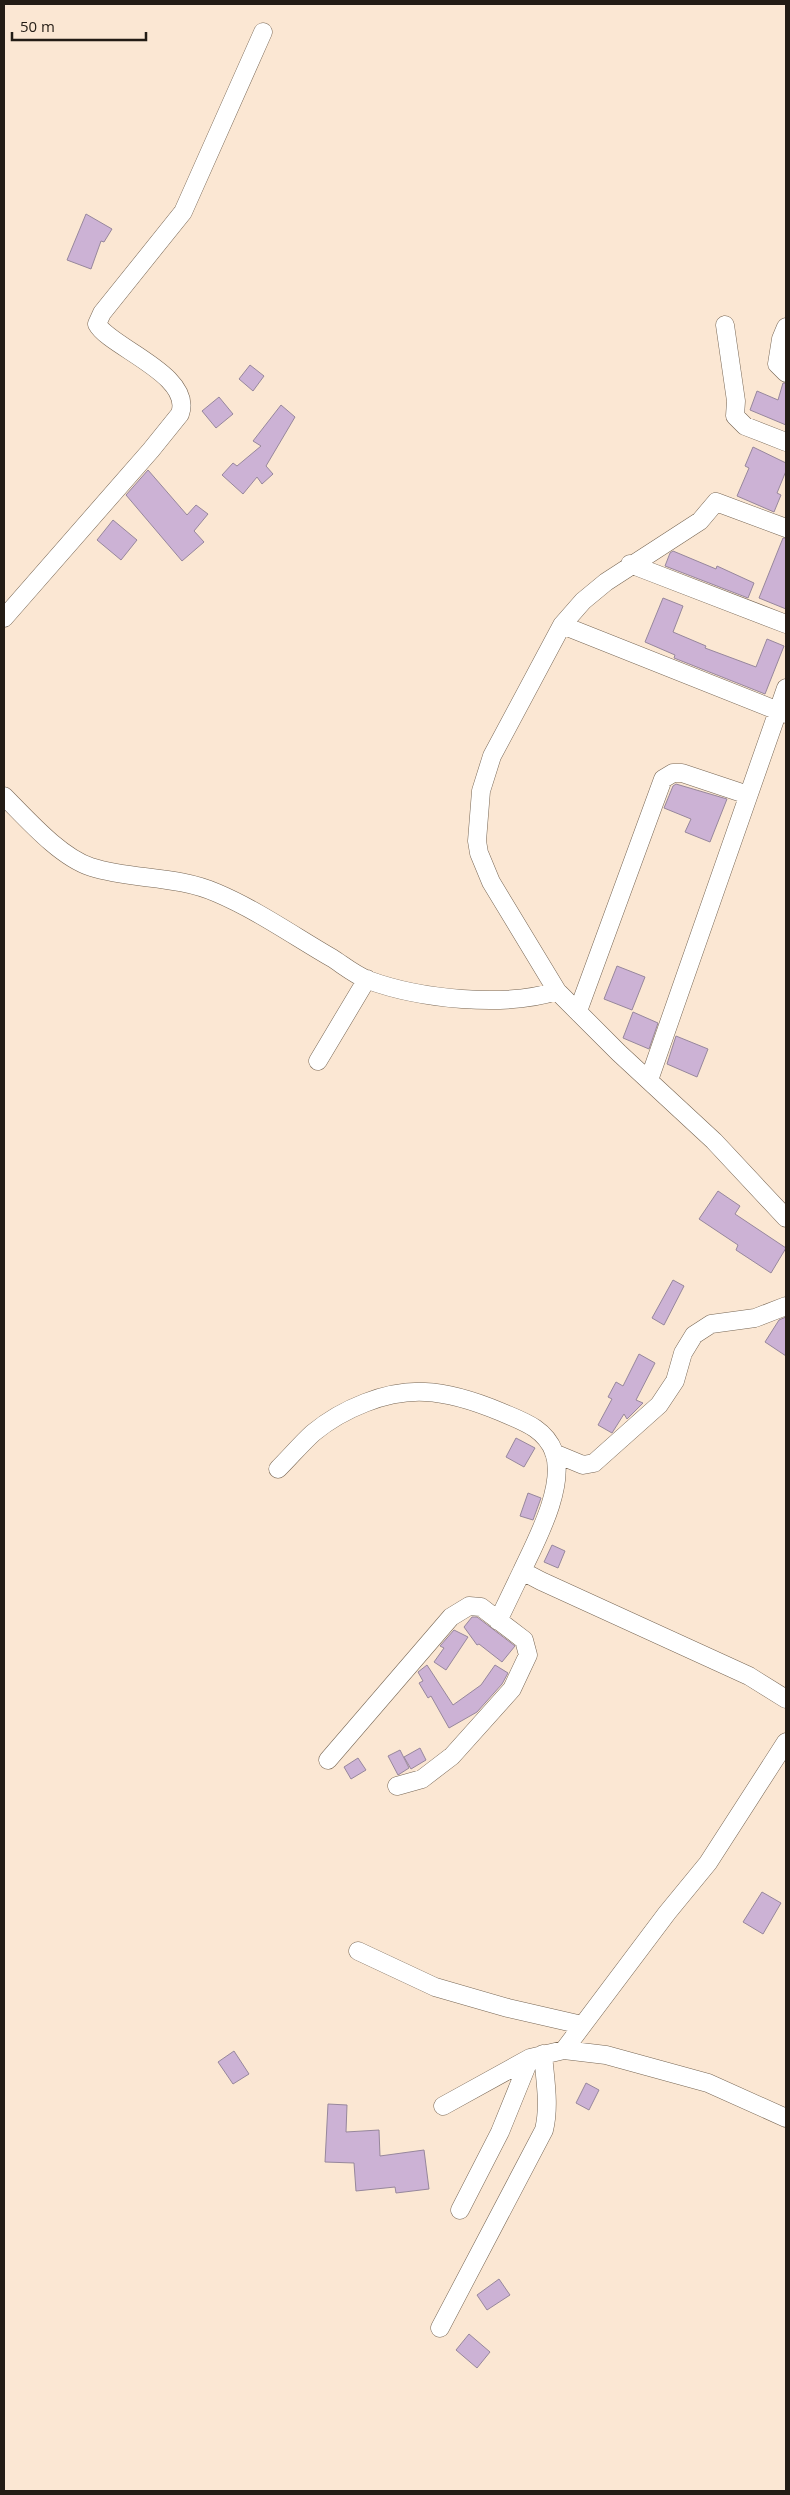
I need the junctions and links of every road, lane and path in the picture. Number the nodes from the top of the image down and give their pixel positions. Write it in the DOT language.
graph roads {
  1 [pos="262,32"];
  2 [pos="725,325"];
  3 [pos="786,327"];
  4 [pos="786,372"];
  5 [pos="786,442"];
  6 [pos="786,528"];
  7 [pos="630,564"];
  8 [pos="4,618"];
  9 [pos="786,624"];
  10 [pos="562,626"];
  11 [pos="786,688"];
  12 [pos="782,712"];
  13 [pos="748,795"];
  14 [pos="4,796"];
  15 [pos="367,979"];
  16 [pos="557,991"];
  17 [pos="578,1011"];
  18 [pos="318,1062"];
  19 [pos="649,1080"];
  20 [pos="784,1213"];
  21 [pos="786,1306"];
  22 [pos="554,1453"];
  23 [pos="278,1469"];
  24 [pos="522,1571"];
  25 [pos="498,1621"];
  26 [pos="786,1699"];
  27 [pos="786,1742"];
  28 [pos="328,1760"];
  29 [pos="397,1786"];
  30 [pos="358,1951"];
  31 [pos="582,2025"];
  32 [pos="564,2050"];
  33 [pos="536,2056"];
  34 [pos="443,2106"];
  35 [pos="786,2118"];
  36 [pos="460,2210"];
  37 [pos="440,2328"];
  1 -- 8 [label="street"];
  2 -- 5 [label="street"];
  3 -- 4 [label="street"];
  6 -- 7 [label="street"];
  7 -- 9 [label="street"];
  7 -- 10 [label="street"];
  10 -- 12 [label="street"];
  10 -- 16 [label="street"];
  11 -- 12 [label="street"];
  12 -- 13 [label="street"];
  13 -- 17 [label="street"];
  13 -- 19 [label="street"];
  14 -- 15 [label="street"];
  15 -- 16 [label="street"];
  15 -- 18 [label="street"];
  16 -- 17 [label="street"];
  17 -- 19 [label="street"];
  19 -- 20 [label="street"];
  21 -- 22 [label="street"];
  22 -- 23 [label="street"];
  22 -- 24 [label="street"];
  24 -- 25 [label="street"];
  24 -- 26 [label="street"];
  25 -- 28 [label="street"];
  25 -- 29 [label="street"];
  27 -- 31 [label="street"];
  30 -- 31 [label="street"];
  31 -- 32 [label="street"];
  32 -- 33 [label="street"];
  32 -- 35 [label="street"];
  33 -- 34 [label="street"];
  33 -- 36 [label="street"];
  33 -- 37 [label="street"];
}
